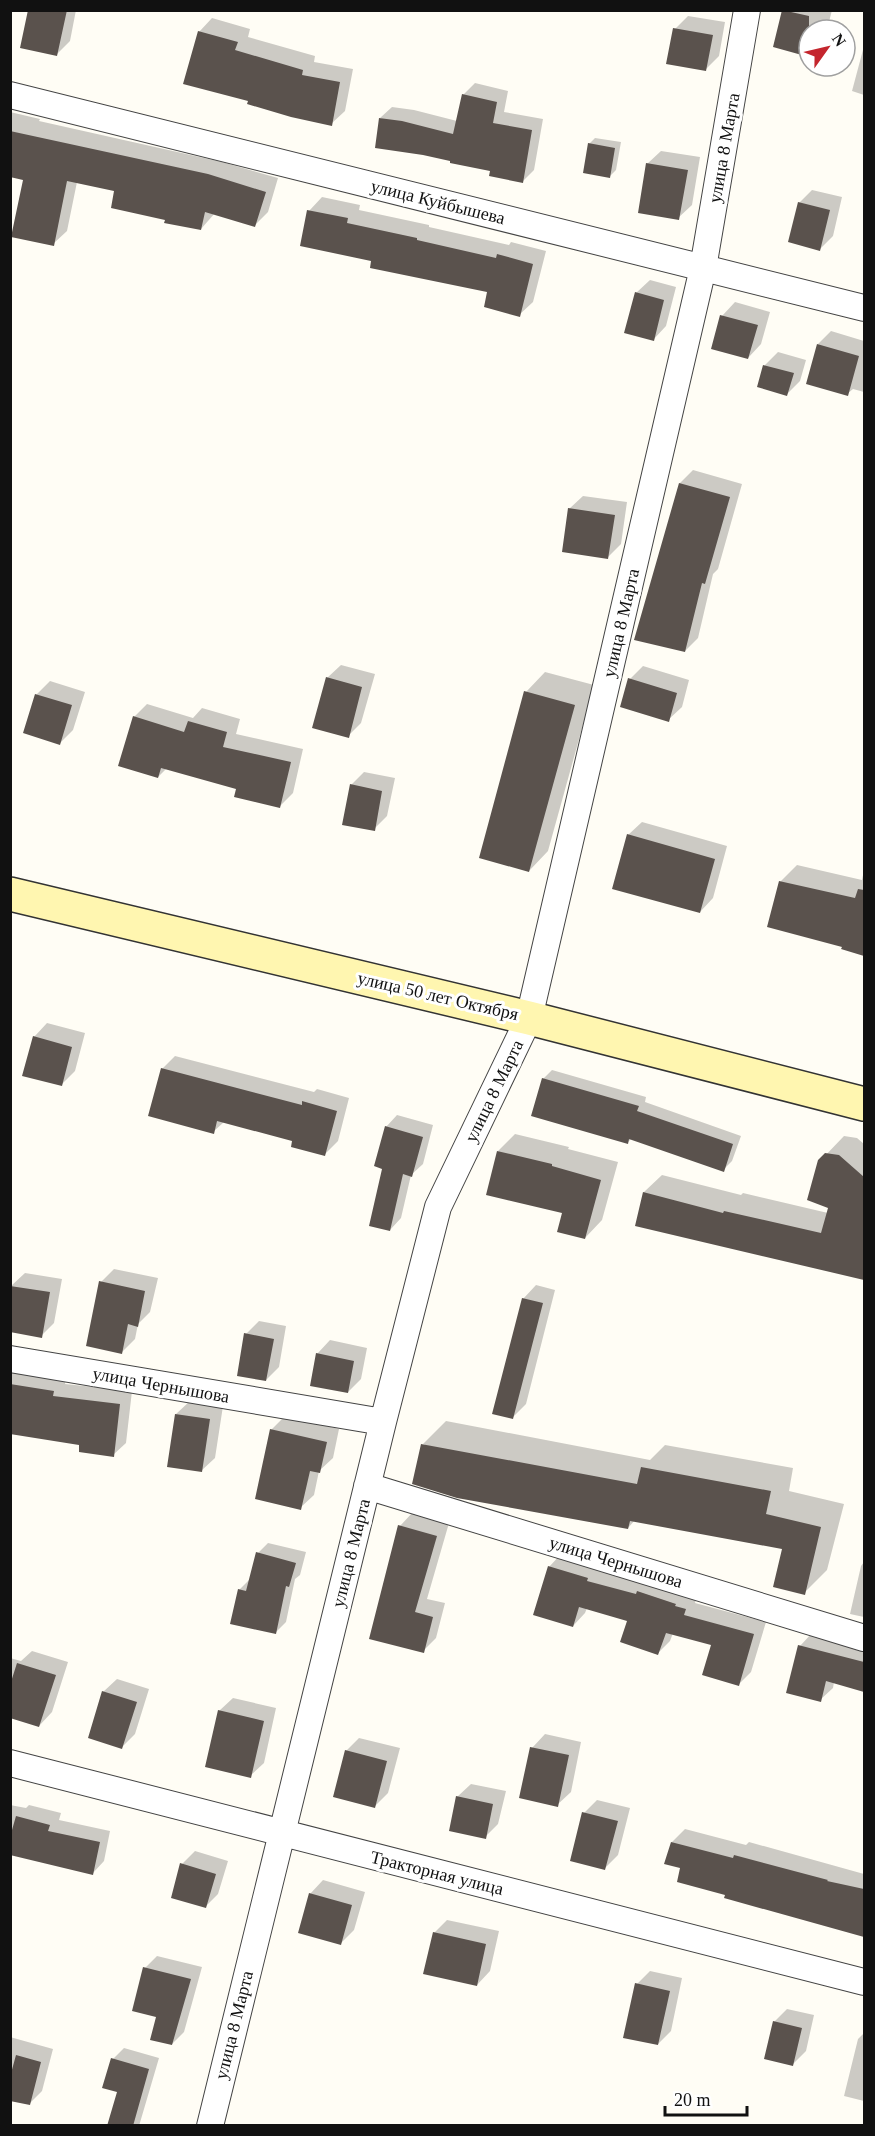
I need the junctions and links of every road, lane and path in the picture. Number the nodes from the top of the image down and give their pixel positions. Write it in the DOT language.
graph roads {
  1 [pos="747,10"];
  2 [pos="10,95"];
  3 [pos="703,268"];
  4 [pos="864,308"];
  5 [pos="10,894"];
  6 [pos="529,1018"];
  7 [pos="864,1104"];
  8 [pos="10,1359"];
  9 [pos="383,1422"];
  10 [pos="367,1486"];
  11 [pos="864,1638"];
  12 [pos="10,1763"];
  13 [pos="281,1834"];
  14 [pos="864,1982"];
  15 [pos="210,2126"];
  1 -- 3 [label="street, улица 8 Марта"];
  2 -- 3 [label="street, улица Куйбышева"];
  3 -- 4 [label="street, улица Куйбышева"];
  3 -- 6 [label="street, улица 8 Марта"];
  5 -- 6 [label="main road, улица 50 лет Октября"];
  6 -- 7 [label="main road, улица 50 лет Октября"];
  6 -- 9 [label="street, улица 8 Марта"];
  8 -- 9 [label="street, улица Чернышова"];
  9 -- 10 [label="street, улица 8 Марта"];
  10 -- 11 [label="street, улица Чернышова"];
  10 -- 13 [label="street, улица 8 Марта"];
  12 -- 13 [label="street, Тракторная улица"];
  13 -- 14 [label="street, Тракторная улица"];
  13 -- 15 [label="street, улица 8 Марта"];
}
